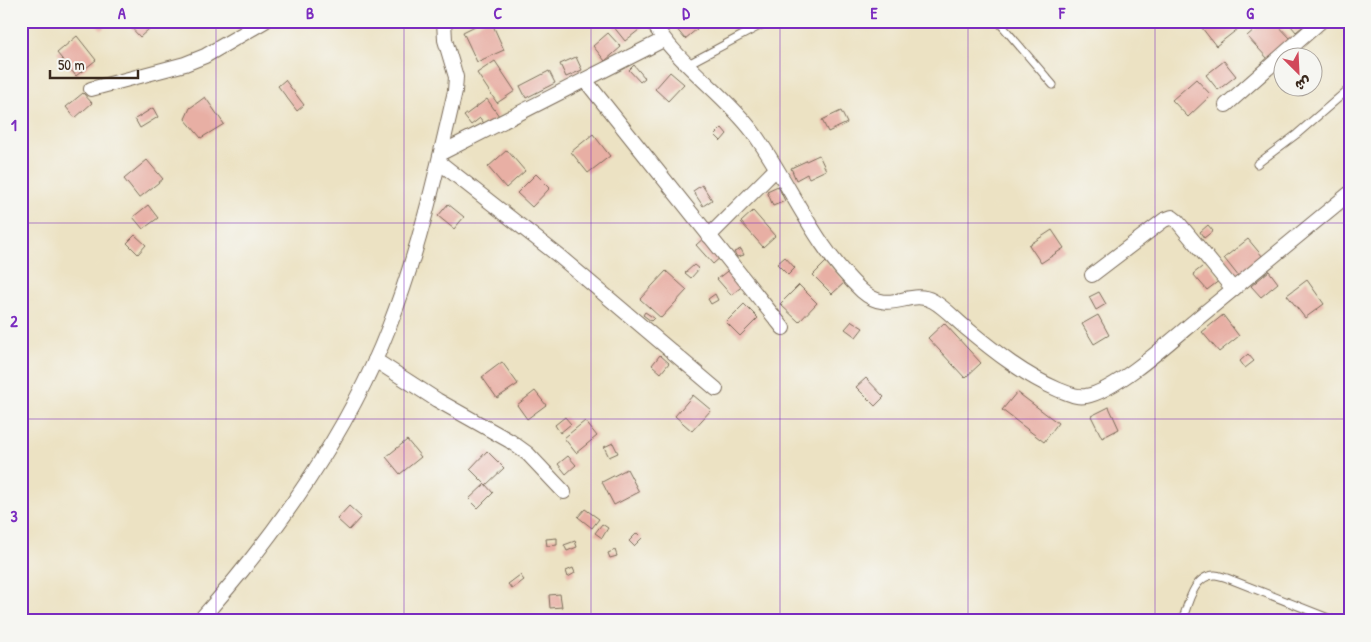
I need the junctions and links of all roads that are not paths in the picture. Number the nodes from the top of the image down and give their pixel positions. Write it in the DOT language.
graph roads {
  1 [pos="265,21"];
  2 [pos="444,21"];
  3 [pos="652,21"];
  4 [pos="769,21"];
  5 [pos="998,21"];
  6 [pos="1321,21"];
  7 [pos="663,40"];
  8 [pos="688,64"];
  9 [pos="585,80"];
  10 [pos="1052,85"];
  11 [pos="1350,88"];
  12 [pos="91,89"];
  13 [pos="1226,105"];
  14 [pos="440,158"];
  15 [pos="1257,164"];
  16 [pos="776,169"];
  17 [pos="1350,192"];
  18 [pos="708,236"];
  19 [pos="1092,275"];
  20 [pos="1233,289"];
  21 [pos="782,328"];
  22 [pos="375,360"];
  23 [pos="716,389"];
  24 [pos="564,492"];
  25 [pos="199,621"];
  26 [pos="1182,621"];
  27 [pos="1336,621"];
  1 -- 12 [label="street"];
  2 -- 14 [label="street"];
  3 -- 7 [label="street"];
  4 -- 8 [label="lane"];
  5 -- 10 [label="lane"];
  6 -- 13 [label="street"];
  7 -- 8 [label="street"];
  7 -- 9 [label="street"];
  8 -- 16 [label="street"];
  9 -- 14 [label="street"];
  9 -- 18 [label="street"];
  11 -- 15 [label="lane"];
  14 -- 22 [label="street"];
  14 -- 23 [label="street"];
  16 -- 18 [label="street"];
  16 -- 20 [label="street"];
  17 -- 20 [label="street"];
  18 -- 21 [label="street"];
  19 -- 20 [label="street"];
  22 -- 24 [label="street"];
  22 -- 25 [label="street"];
  26 -- 27 [label="lane"];
}
